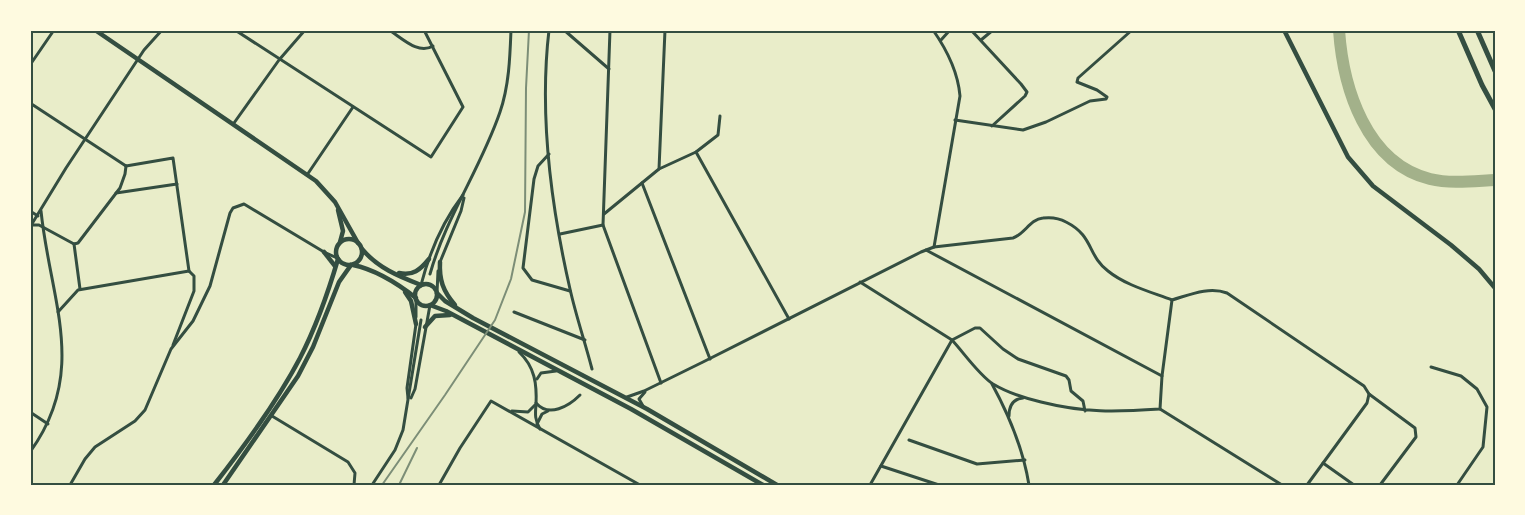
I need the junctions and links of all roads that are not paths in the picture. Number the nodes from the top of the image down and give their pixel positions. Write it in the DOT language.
graph roads {
  1 [pos="54,30"];
  2 [pos="95,30"];
  3 [pos="162,30"];
  4 [pos="235,30"];
  5 [pos="305,30"];
  6 [pos="389,30"];
  7 [pos="424,30"];
  8 [pos="511,30"];
  9 [pos="549,30"];
  10 [pos="564,30"];
  11 [pos="610,30"];
  12 [pos="665,30"];
  13 [pos="933,30"];
  14 [pos="950,30"];
  15 [pos="971,30"];
  16 [pos="993,30"];
  17 [pos="1132,30"];
  18 [pos="1284,30"];
  19 [pos="1458,30"];
  20 [pos="1477,30"];
  21 [pos="940,40"];
  22 [pos="981,40"];
  23 [pos="433,46"];
  24 [pos="138,59"];
  25 [pos="279,60"];
  26 [pos="30,65"];
  27 [pos="609,69"];
  28 [pos="1495,72"];
  29 [pos="30,103"];
  30 [pos="353,107"];
  31 [pos="1495,109"];
  32 [pos="720,116"];
  33 [pos="955,120"];
  34 [pos="233,125"];
  35 [pos="993,126"];
  36 [pos="85,139"];
  37 [pos="696,152"];
  38 [pos="549,154"];
  39 [pos="126,166"];
  40 [pos="659,169"];
  41 [pos="307,175"];
  42 [pos="642,183"];
  43 [pos="177,184"];
  44 [pos="466,190"];
  45 [pos="116,194"];
  46 [pos="335,202"];
  47 [pos="30,211"];
  48 [pos="41,211"];
  49 [pos="604,214"];
  50 [pos="38,216"];
  51 [pos="603,225"];
  52 [pos="30,228"];
  53 [pos="44,229"];
  54 [pos="560,234"];
  55 [pos="340,243"];
  56 [pos="74,244"];
  57 [pos="359,245"];
  58 [pos="934,247"];
  59 [pos="926,250"];
  60 [pos="324,252"];
  61 [pos="337,259"];
  62 [pos="429,259"];
  63 [pos="440,262"];
  64 [pos="352,265"];
  65 [pos="335,267"];
  66 [pos="188,271"];
  67 [pos="390,272"];
  68 [pos="430,274"];
  69 [pos="860,282"];
  70 [pos="421,285"];
  71 [pos="402,287"];
  72 [pos="1495,288"];
  73 [pos="80,290"];
  74 [pos="570,291"];
  75 [pos="437,293"];
  76 [pos="416,298"];
  77 [pos="1172,300"];
  78 [pos="430,305"];
  79 [pos="459,309"];
  80 [pos="58,312"];
  81 [pos="514,312"];
  82 [pos="454,315"];
  83 [pos="789,319"];
  84 [pos="418,322"];
  85 [pos="425,327"];
  86 [pos="585,340"];
  87 [pos="952,340"];
  88 [pos="171,349"];
  89 [pos="518,350"];
  90 [pos="710,358"];
  91 [pos="1431,367"];
  92 [pos="592,369"];
  93 [pos="556,371"];
  94 [pos="1162,376"];
  95 [pos="536,381"];
  96 [pos="661,383"];
  97 [pos="991,383"];
  98 [pos="646,390"];
  99 [pos="580,394"];
  100 [pos="1369,394"];
  101 [pos="1024,397"];
  102 [pos="625,398"];
  103 [pos="409,402"];
  104 [pos="536,404"];
  105 [pos="1160,409"];
  106 [pos="508,410"];
  107 [pos="549,410"];
  108 [pos="647,410"];
  109 [pos="1085,411"];
  110 [pos="30,412"];
  111 [pos="272,416"];
  112 [pos="1010,418"];
  113 [pos="48,424"];
  114 [pos="537,424"];
  115 [pos="540,430"];
  116 [pos="909,440"];
  117 [pos="30,452"];
  118 [pos="1025,459"];
  119 [pos="1323,463"];
  120 [pos="881,466"];
  121 [pos="871,484"];
  122 [pos="70,485"];
  123 [pos="214,485"];
  124 [pos="224,485"];
  125 [pos="354,485"];
  126 [pos="372,485"];
  127 [pos="439,485"];
  128 [pos="640,485"];
  129 [pos="764,485"];
  130 [pos="777,485"];
  131 [pos="939,485"];
  132 [pos="1029,485"];
  133 [pos="1282,485"];
  134 [pos="1307,485"];
  135 [pos="1354,485"];
  136 [pos="1380,485"];
  137 [pos="1457,485"];
  1 -- 26 [label="street"];
  2 -- 24 [label="main road"];
  3 -- 24 [label="street"];
  4 -- 25 [label="street"];
  5 -- 25 [label="street"];
  6 -- 23 [label="street"];
  7 -- 23 [label="street"];
  8 -- 44 [label="street"];
  9 -- 38 [label="street"];
  10 -- 27 [label="street"];
  11 -- 27 [label="street"];
  12 -- 40 [label="street"];
  13 -- 21 [label="street"];
  14 -- 21 [label="street"];
  15 -- 22 [label="street"];
  16 -- 22 [label="street"];
  17 -- 35 [label="street"];
  18 -- 72 [label="main road"];
  19 -- 31 [label="highway"];
  20 -- 28 [label="highway"];
  21 -- 33 [label="street"];
  22 -- 35 [label="street"];
  23 -- 30 [label="street"];
  24 -- 34 [label="main road"];
  24 -- 36 [label="street"];
  25 -- 30 [label="street"];
  25 -- 34 [label="street"];
  27 -- 49 [label="street"];
  29 -- 36 [label="street"];
  30 -- 41 [label="street"];
  32 -- 37 [label="street"];
  33 -- 35 [label="street"];
  33 -- 58 [label="street"];
  34 -- 41 [label="main road"];
  36 -- 39 [label="street"];
  36 -- 48 [label="street"];
  37 -- 40 [label="street"];
  37 -- 83 [label="street"];
  38 -- 54 [label="street"];
  38 -- 74 [label="street"];
  39 -- 43 [label="street"];
  39 -- 45 [label="street"];
  40 -- 42 [label="street"];
  41 -- 46 [label="main road"];
  42 -- 49 [label="street"];
  42 -- 90 [label="street"];
  43 -- 45 [label="street"];
  43 -- 66 [label="street"];
  44 -- 62 [label="street"];
  44 -- 63 [label="street"];
  44 -- 68 [label="street"];
  45 -- 56 [label="street"];
  46 -- 55 [label="main road"];
  46 -- 57 [label="main road"];
  47 -- 50 [label="street"];
  48 -- 50 [label="street"];
  48 -- 53 [label="street"];
  49 -- 51 [label="street"];
  50 -- 52 [label="street"];
  51 -- 54 [label="street"];
  51 -- 96 [label="street"];
  52 -- 53 [label="street"];
  53 -- 56 [label="street"];
  53 -- 80 [label="street"];
  54 -- 74 [label="street"];
  55 -- 57 [label="main road"];
  55 -- 61 [label="main road"];
  56 -- 73 [label="street"];
  57 -- 64 [label="main road"];
  57 -- 67 [label="main road"];
  58 -- 59 [label="street"];
  58 -- 77 [label="street"];
  59 -- 69 [label="street"];
  59 -- 94 [label="street"];
  60 -- 61 [label="street"];
  60 -- 65 [label="main road"];
  60 -- 88 [label="street"];
  61 -- 64 [label="main road"];
  61 -- 65 [label="main road"];
  62 -- 67 [label="main road"];
  62 -- 70 [label="street"];
  63 -- 75 [label="street"];
  63 -- 79 [label="main road"];
  64 -- 71 [label="main road"];
  64 -- 111 [label="main road"];
  65 -- 123 [label="main road"];
  66 -- 73 [label="street"];
  66 -- 88 [label="street"];
  67 -- 70 [label="main road"];
  69 -- 83 [label="street"];
  69 -- 87 [label="street"];
  70 -- 75 [label="main road"];
  70 -- 76 [label="main road"];
  71 -- 76 [label="main road"];
  71 -- 84 [label="main road"];
  73 -- 80 [label="street"];
  74 -- 86 [label="street"];
  75 -- 78 [label="main road"];
  75 -- 79 [label="main road"];
  76 -- 78 [label="main road"];
  76 -- 84 [label="street"];
  77 -- 94 [label="street"];
  77 -- 100 [label="street"];
  78 -- 82 [label="main road"];
  78 -- 85 [label="street"];
  79 -- 102 [label="main road"];
  80 -- 113 [label="street"];
  81 -- 86 [label="street"];
  82 -- 85 [label="main road"];
  82 -- 89 [label="main road"];
  83 -- 90 [label="street"];
  84 -- 103 [label="street"];
  85 -- 103 [label="street"];
  86 -- 92 [label="street"];
  87 -- 97 [label="street"];
  87 -- 109 [label="street"];
  87 -- 120 [label="street"];
  88 -- 122 [label="street"];
  89 -- 93 [label="main road"];
  89 -- 95 [label="street"];
  90 -- 96 [label="street"];
  91 -- 137 [label="street"];
  93 -- 95 [label="street"];
  93 -- 129 [label="main road"];
  94 -- 105 [label="street"];
  95 -- 104 [label="street"];
  96 -- 98 [label="street"];
  97 -- 101 [label="street"];
  97 -- 112 [label="street"];
  98 -- 102 [label="street"];
  98 -- 108 [label="street"];
  99 -- 107 [label="street"];
  100 -- 119 [label="street"];
  100 -- 136 [label="street"];
  101 -- 109 [label="street"];
  101 -- 112 [label="street"];
  102 -- 108 [label="main road"];
  103 -- 126 [label="street"];
  104 -- 106 [label="street"];
  104 -- 107 [label="street"];
  104 -- 114 [label="street"];
  105 -- 109 [label="street"];
  105 -- 133 [label="street"];
  106 -- 115 [label="street"];
  106 -- 127 [label="street"];
  107 -- 114 [label="street"];
  108 -- 130 [label="main road"];
  110 -- 113 [label="street"];
  111 -- 124 [label="main road"];
  111 -- 125 [label="street"];
  112 -- 118 [label="street"];
  113 -- 117 [label="street"];
  114 -- 115 [label="street"];
  115 -- 128 [label="street"];
  116 -- 118 [label="street"];
  118 -- 132 [label="street"];
  119 -- 134 [label="street"];
  119 -- 135 [label="street"];
  120 -- 121 [label="street"];
  120 -- 131 [label="street"];
}
